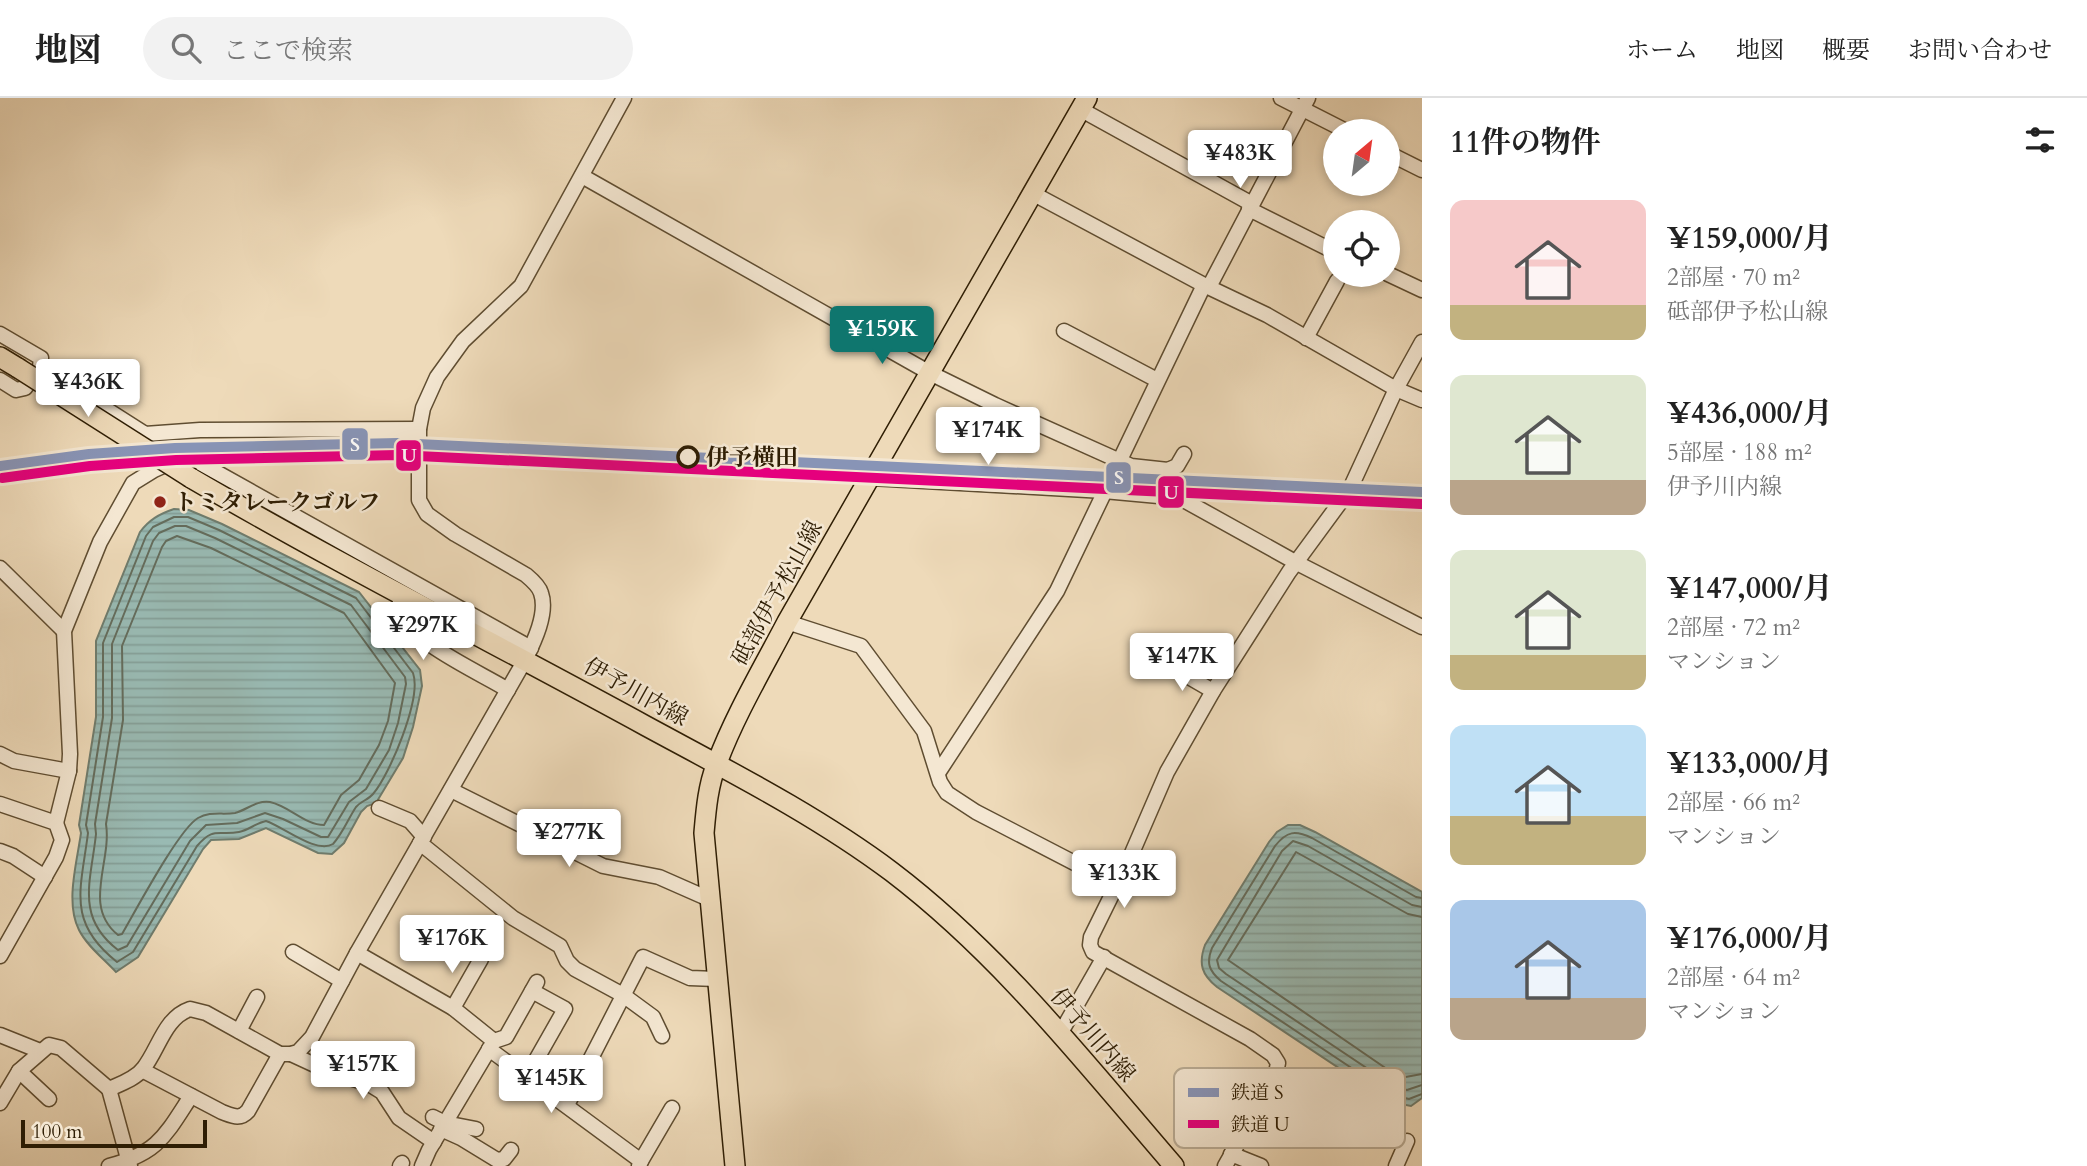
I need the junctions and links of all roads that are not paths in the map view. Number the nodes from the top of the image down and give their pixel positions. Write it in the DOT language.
graph roads {
  1 [pos="624,98"];
  2 [pos="1281,98"];
  3 [pos="1084,103"];
  4 [pos="1305,103"];
  5 [pos="1328,119"];
  6 [pos="1400,158"];
  7 [pos="1422,170"];
  8 [pos="582,176"];
  9 [pos="1032,193"];
  10 [pos="1251,207"];
  11 [pos="1323,246"];
  12 [pos="1400,280"];
  13 [pos="1206,286"];
  14 [pos="1334,287"];
  15 [pos="1422,290"];
  16 [pos="1064,331"];
  17 [pos="0,334"];
  18 [pos="1306,338"];
  19 [pos="1422,342"];
  20 [pos="0,357"];
  21 [pos="40,367"];
  22 [pos="930,373"];
  23 [pos="0,380"];
  24 [pos="1157,380"];
  25 [pos="1396,389"];
  26 [pos="1422,400"];
  27 [pos="419,429"];
  28 [pos="1184,454"];
  29 [pos="1119,460"];
  30 [pos="870,478"];
  31 [pos="1104,491"];
  32 [pos="1297,563"];
  33 [pos="0,568"];
  34 [pos="401,595"];
  35 [pos="788,622"];
  36 [pos="1422,626"];
  37 [pos="64,631"];
  38 [pos="528,654"];
  39 [pos="1168,665"];
  40 [pos="508,690"];
  41 [pos="1213,691"];
  42 [pos="0,754"];
  43 [pos="716,764"];
  44 [pos="69,771"];
  45 [pos="938,773"];
  46 [pos="451,790"];
  47 [pos="0,804"];
  48 [pos="379,808"];
  49 [pos="56,823"];
  50 [pos="422,840"];
  51 [pos="0,851"];
  52 [pos="45,877"];
  53 [pos="1117,885"];
  54 [pos="709,899"];
  55 [pos="293,952"];
  56 [pos="357,953"];
  57 [pos="0,956"];
  58 [pos="1104,957"];
  59 [pos="481,959"];
  60 [pos="716,979"];
  61 [pos="342,981"];
  62 [pos="622,995"];
  63 [pos="257,997"];
  64 [pos="453,1008"];
  65 [pos="239,1031"];
  66 [pos="1060,1034"];
  67 [pos="0,1035"];
  68 [pos="662,1037"];
  69 [pos="492,1045"];
  70 [pos="40,1051"];
  71 [pos="285,1054"];
  72 [pos="1277,1068"];
  73 [pos="142,1070"];
  74 [pos="19,1071"];
  75 [pos="527,1076"];
  76 [pos="109,1089"];
  77 [pos="191,1096"];
  78 [pos="49,1099"];
  79 [pos="0,1103"];
  80 [pos="567,1105"];
  81 [pos="672,1108"];
  82 [pos="438,1128"];
  83 [pos="476,1129"];
  84 [pos="1407,1141"];
  85 [pos="1405,1146"];
  86 [pos="1404,1148"];
  87 [pos="511,1150"];
  88 [pos="1228,1160"];
  89 [pos="640,1163"];
  90 [pos="129,1164"];
  91 [pos="109,1166"];
  92 [pos="422,1166"];
  93 [pos="735,1166"];
  94 [pos="1174,1166"];
  95 [pos="1261,1166"];
  96 [pos="1396,1166"];
  1 -- 8 [label="street"];
  2 -- 4 [label="street"];
  3 -- 9 [label="main road, 砥部伊予松山線"];
  3 -- 10 [label="street"];
  4 -- 5 [label="street"];
  4 -- 10 [label="street"];
  6 -- 7 [label="street"];
  8 -- 22 [label="street"];
  8 -- 27 [label="street"];
  9 -- 13 [label="street"];
  9 -- 22 [label="main road, 砥部伊予松山線"];
  10 -- 11 [label="street"];
  10 -- 13 [label="street"];
  12 -- 15 [label="street"];
  13 -- 18 [label="street"];
  13 -- 24 [label="street"];
  14 -- 18 [label="street"];
  16 -- 24 [label="street"];
  17 -- 21 [label="street"];
  18 -- 25 [label="street"];
  19 -- 25 [label="street"];
  20 -- 34 [label="main road, 伊予川内線, bridge"];
  21 -- 23 [label="street"];
  21 -- 27 [label="street"];
  22 -- 29 [label="street"];
  22 -- 30 [label="main road, 砥部伊予松山線"];
  24 -- 29 [label="street"];
  25 -- 26 [label="street"];
  25 -- 32 [label="street"];
  27 -- 38 [label="street"];
  28 -- 29 [label="street"];
  29 -- 31 [label="street"];
  30 -- 31 [label="street"];
  30 -- 35 [label="main road, 砥部伊予松山線"];
  31 -- 32 [label="street"];
  31 -- 45 [label="street"];
  32 -- 36 [label="street"];
  32 -- 41 [label="street"];
  33 -- 37 [label="street"];
  34 -- 38 [label="main road, 伊予川内線"];
  34 -- 40 [label="street"];
  35 -- 43 [label="main road, 砥部伊予松山線"];
  35 -- 45 [label="street"];
  37 -- 38 [label="street"];
  37 -- 44 [label="street"];
  38 -- 40 [label="street"];
  38 -- 43 [label="main road, 伊予川内線"];
  39 -- 41 [label="street"];
  40 -- 46 [label="street"];
  41 -- 53 [label="street"];
  42 -- 44 [label="street"];
  43 -- 54 [label="main road, 砥部伊予松山線"];
  43 -- 66 [label="main road, 伊予川内線"];
  44 -- 49 [label="street"];
  45 -- 53 [label="street"];
  46 -- 50 [label="street"];
  46 -- 54 [label="street"];
  47 -- 49 [label="street"];
  48 -- 50 [label="street"];
  49 -- 52 [label="street"];
  50 -- 56 [label="street"];
  50 -- 62 [label="street"];
  51 -- 52 [label="street"];
  52 -- 57 [label="street"];
  53 -- 58 [label="street"];
  54 -- 60 [label="main road, 砥部伊予松山線"];
  55 -- 61 [label="street"];
  56 -- 61 [label="street"];
  56 -- 64 [label="street"];
  58 -- 66 [label="street"];
  58 -- 72 [label="street"];
  59 -- 64 [label="street"];
  60 -- 62 [label="street"];
  60 -- 93 [label="main road, 砥部伊予松山線"];
  61 -- 71 [label="street"];
  62 -- 68 [label="street"];
  62 -- 80 [label="street"];
  63 -- 65 [label="street"];
  64 -- 69 [label="street"];
  65 -- 71 [label="street"];
  65 -- 73 [label="street"];
  66 -- 94 [label="main road, 伊予川内線"];
  67 -- 70 [label="street"];
  69 -- 75 [label="street"];
  69 -- 75 [label="street"];
  69 -- 82 [label="street"];
  70 -- 74 [label="street"];
  70 -- 76 [label="street"];
  71 -- 77 [label="street"];
  71 -- 82 [label="street"];
  73 -- 76 [label="street"];
  73 -- 77 [label="street"];
  74 -- 78 [label="street"];
  74 -- 79 [label="street"];
  75 -- 80 [label="street"];
  76 -- 90 [label="street"];
  77 -- 90 [label="street"];
  80 -- 89 [label="street"];
  81 -- 89 [label="street"];
  82 -- 83 [label="street"];
  82 -- 87 [label="street"];
  82 -- 92 [label="street"];
  84 -- 85 [label="street"];
  86 -- 96 [label="street"];
  88 -- 95 [label="street"];
  90 -- 91 [label="street"];
}
